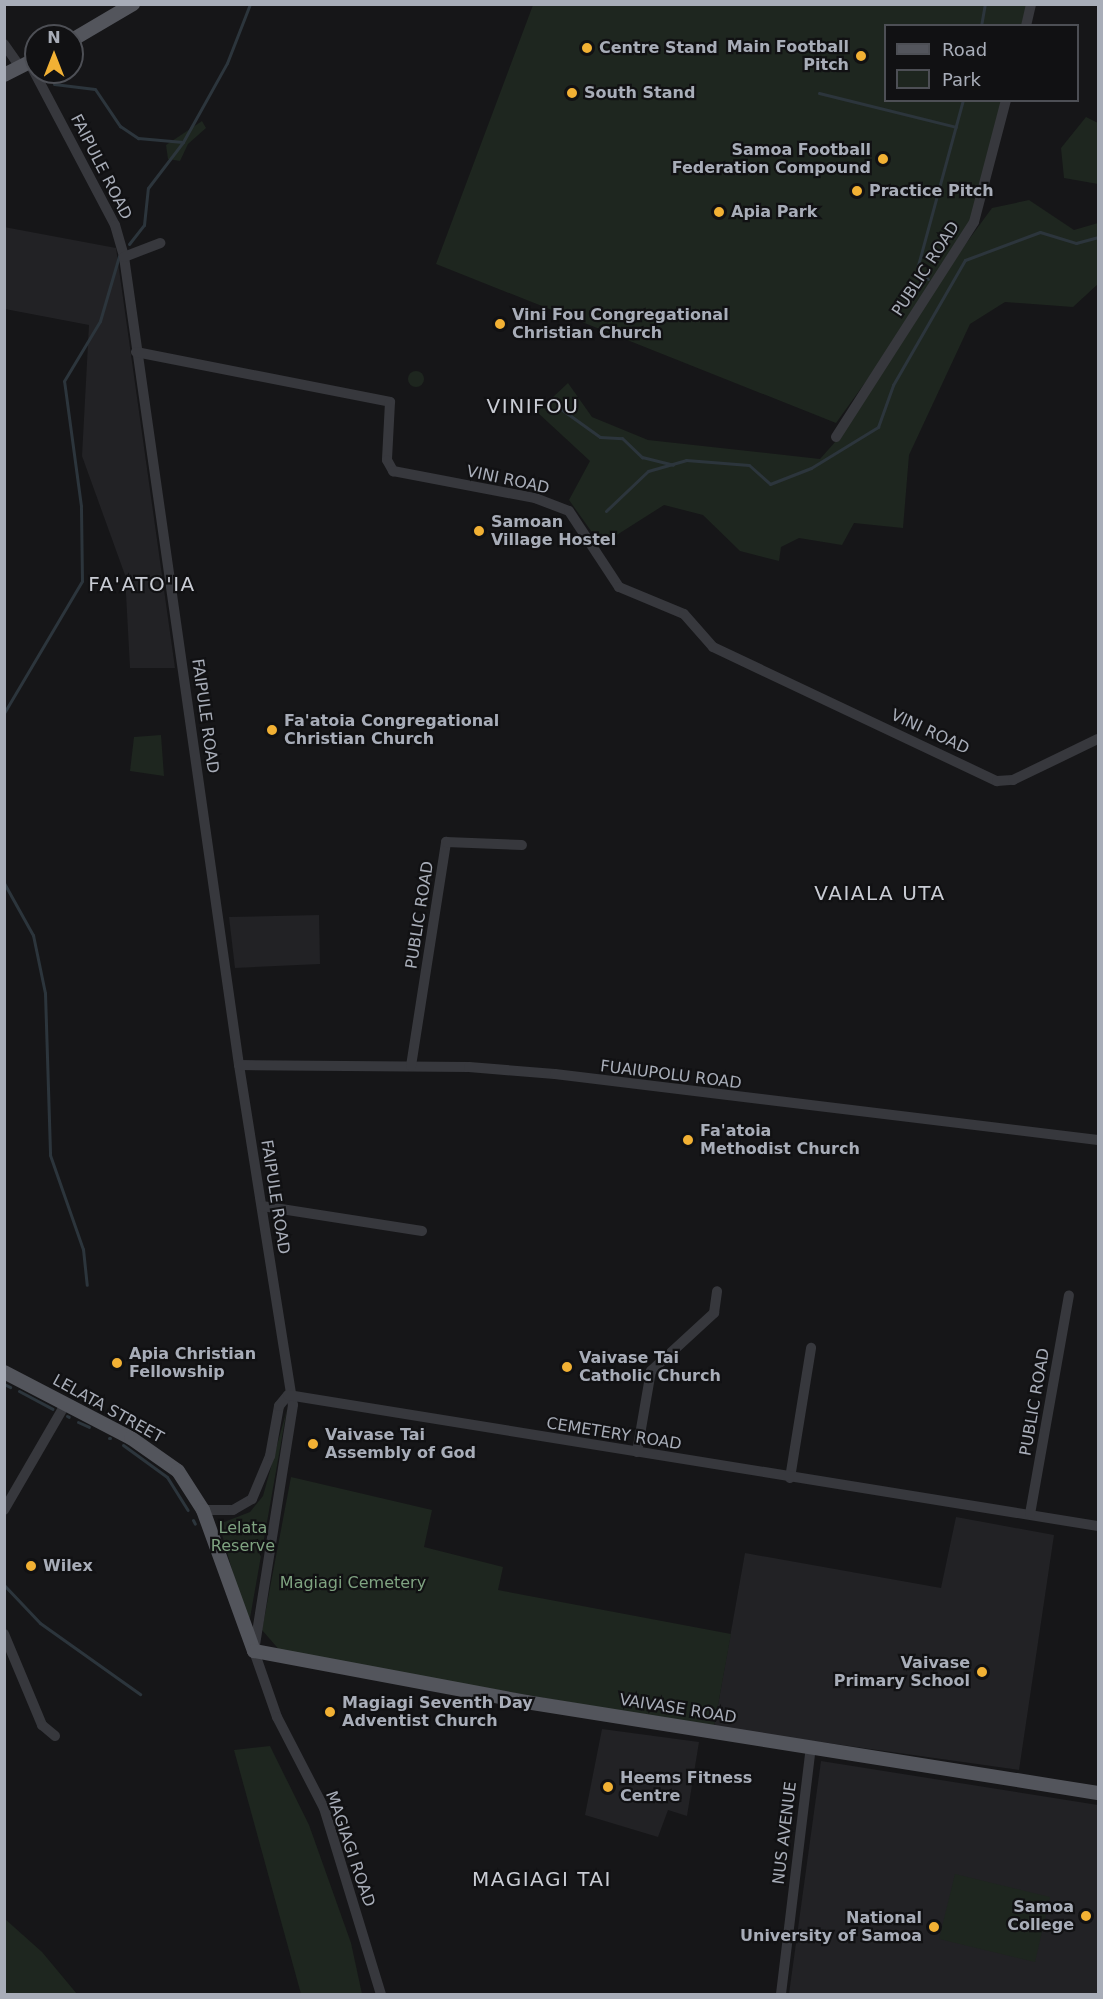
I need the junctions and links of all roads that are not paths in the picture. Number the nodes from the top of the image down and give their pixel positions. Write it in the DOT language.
graph roads {
  1 [pos="133,4"];
  2 [pos="1031,4"];
  3 [pos="1026,24"];
  4 [pos="84,33"];
  5 [pos="4,44"];
  6 [pos="24,59"];
  7 [pos="24,64"];
  8 [pos="4,75"];
  9 [pos="40,84"];
  10 [pos="1005,102"];
  11 [pos="160,243"];
  12 [pos="124,257"];
  13 [pos="136,352"];
  14 [pos="836,437"];
  15 [pos="1098,739"];
  16 [pos="522,845"];
  17 [pos="239,1065"];
  18 [pos="411,1066"];
  19 [pos="1098,1140"];
  20 [pos="262,1206"];
  21 [pos="422,1231"];
  22 [pos="717,1291"];
  23 [pos="1070,1295"];
  24 [pos="811,1348"];
  25 [pos="4,1372"];
  26 [pos="288,1395"];
  27 [pos="66,1403"];
  28 [pos="637,1452"];
  29 [pos="790,1478"];
  30 [pos="4,1510"];
  31 [pos="203,1510"];
  32 [pos="1030,1514"];
  33 [pos="1098,1526"];
  34 [pos="4,1634"];
  35 [pos="254,1651"];
  36 [pos="55,1736"];
  37 [pos="811,1746"];
  38 [pos="1098,1793"];
  39 [pos="381,1995"];
  40 [pos="780,1995"];
  1 -- 4 [label="main road"];
  2 -- 3 [label="street"];
  5 -- 6 [label="street, FAIPULE ROAD"];
  7 -- 8 [label="main road"];
  9 -- 12 [label="street, FAIPULE ROAD"];
  10 -- 14 [label="street, PUBLIC ROAD"];
  11 -- 12 [label="street"];
  12 -- 13 [label="street, FAIPULE ROAD"];
  13 -- 15 [label="street, VINI ROAD"];
  13 -- 17 [label="street, FAIPULE ROAD"];
  16 -- 18 [label="street, PUBLIC ROAD"];
  17 -- 18 [label="street, FUAIUPOLU ROAD"];
  17 -- 20 [label="street, FAIPULE ROAD"];
  18 -- 19 [label="street, FUAIUPOLU ROAD"];
  20 -- 21 [label="street"];
  20 -- 26 [label="street, FAIPULE ROAD"];
  22 -- 28 [label="street"];
  23 -- 32 [label="street, PUBLIC ROAD"];
  24 -- 29 [label="street"];
  25 -- 27 [label="main road, LELATA STREET"];
  26 -- 28 [label="street, CEMETERY ROAD"];
  26 -- 31 [label="street"];
  26 -- 35 [label="street, FAIPULE ROAD"];
  27 -- 30 [label="street"];
  27 -- 31 [label="main road, LELATA STREET"];
  28 -- 29 [label="street, CEMETERY ROAD"];
  29 -- 32 [label="street, CEMETERY ROAD"];
  31 -- 35 [label="main road, LELATA STREET"];
  32 -- 33 [label="street, CEMETERY ROAD"];
  34 -- 36 [label="street"];
  35 -- 37 [label="main road, VAIVASE ROAD"];
  35 -- 39 [label="street, MAGIAGI ROAD"];
  37 -- 38 [label="main road, VAIVASE ROAD"];
  37 -- 40 [label="street, NUS AVENUE"];
}
